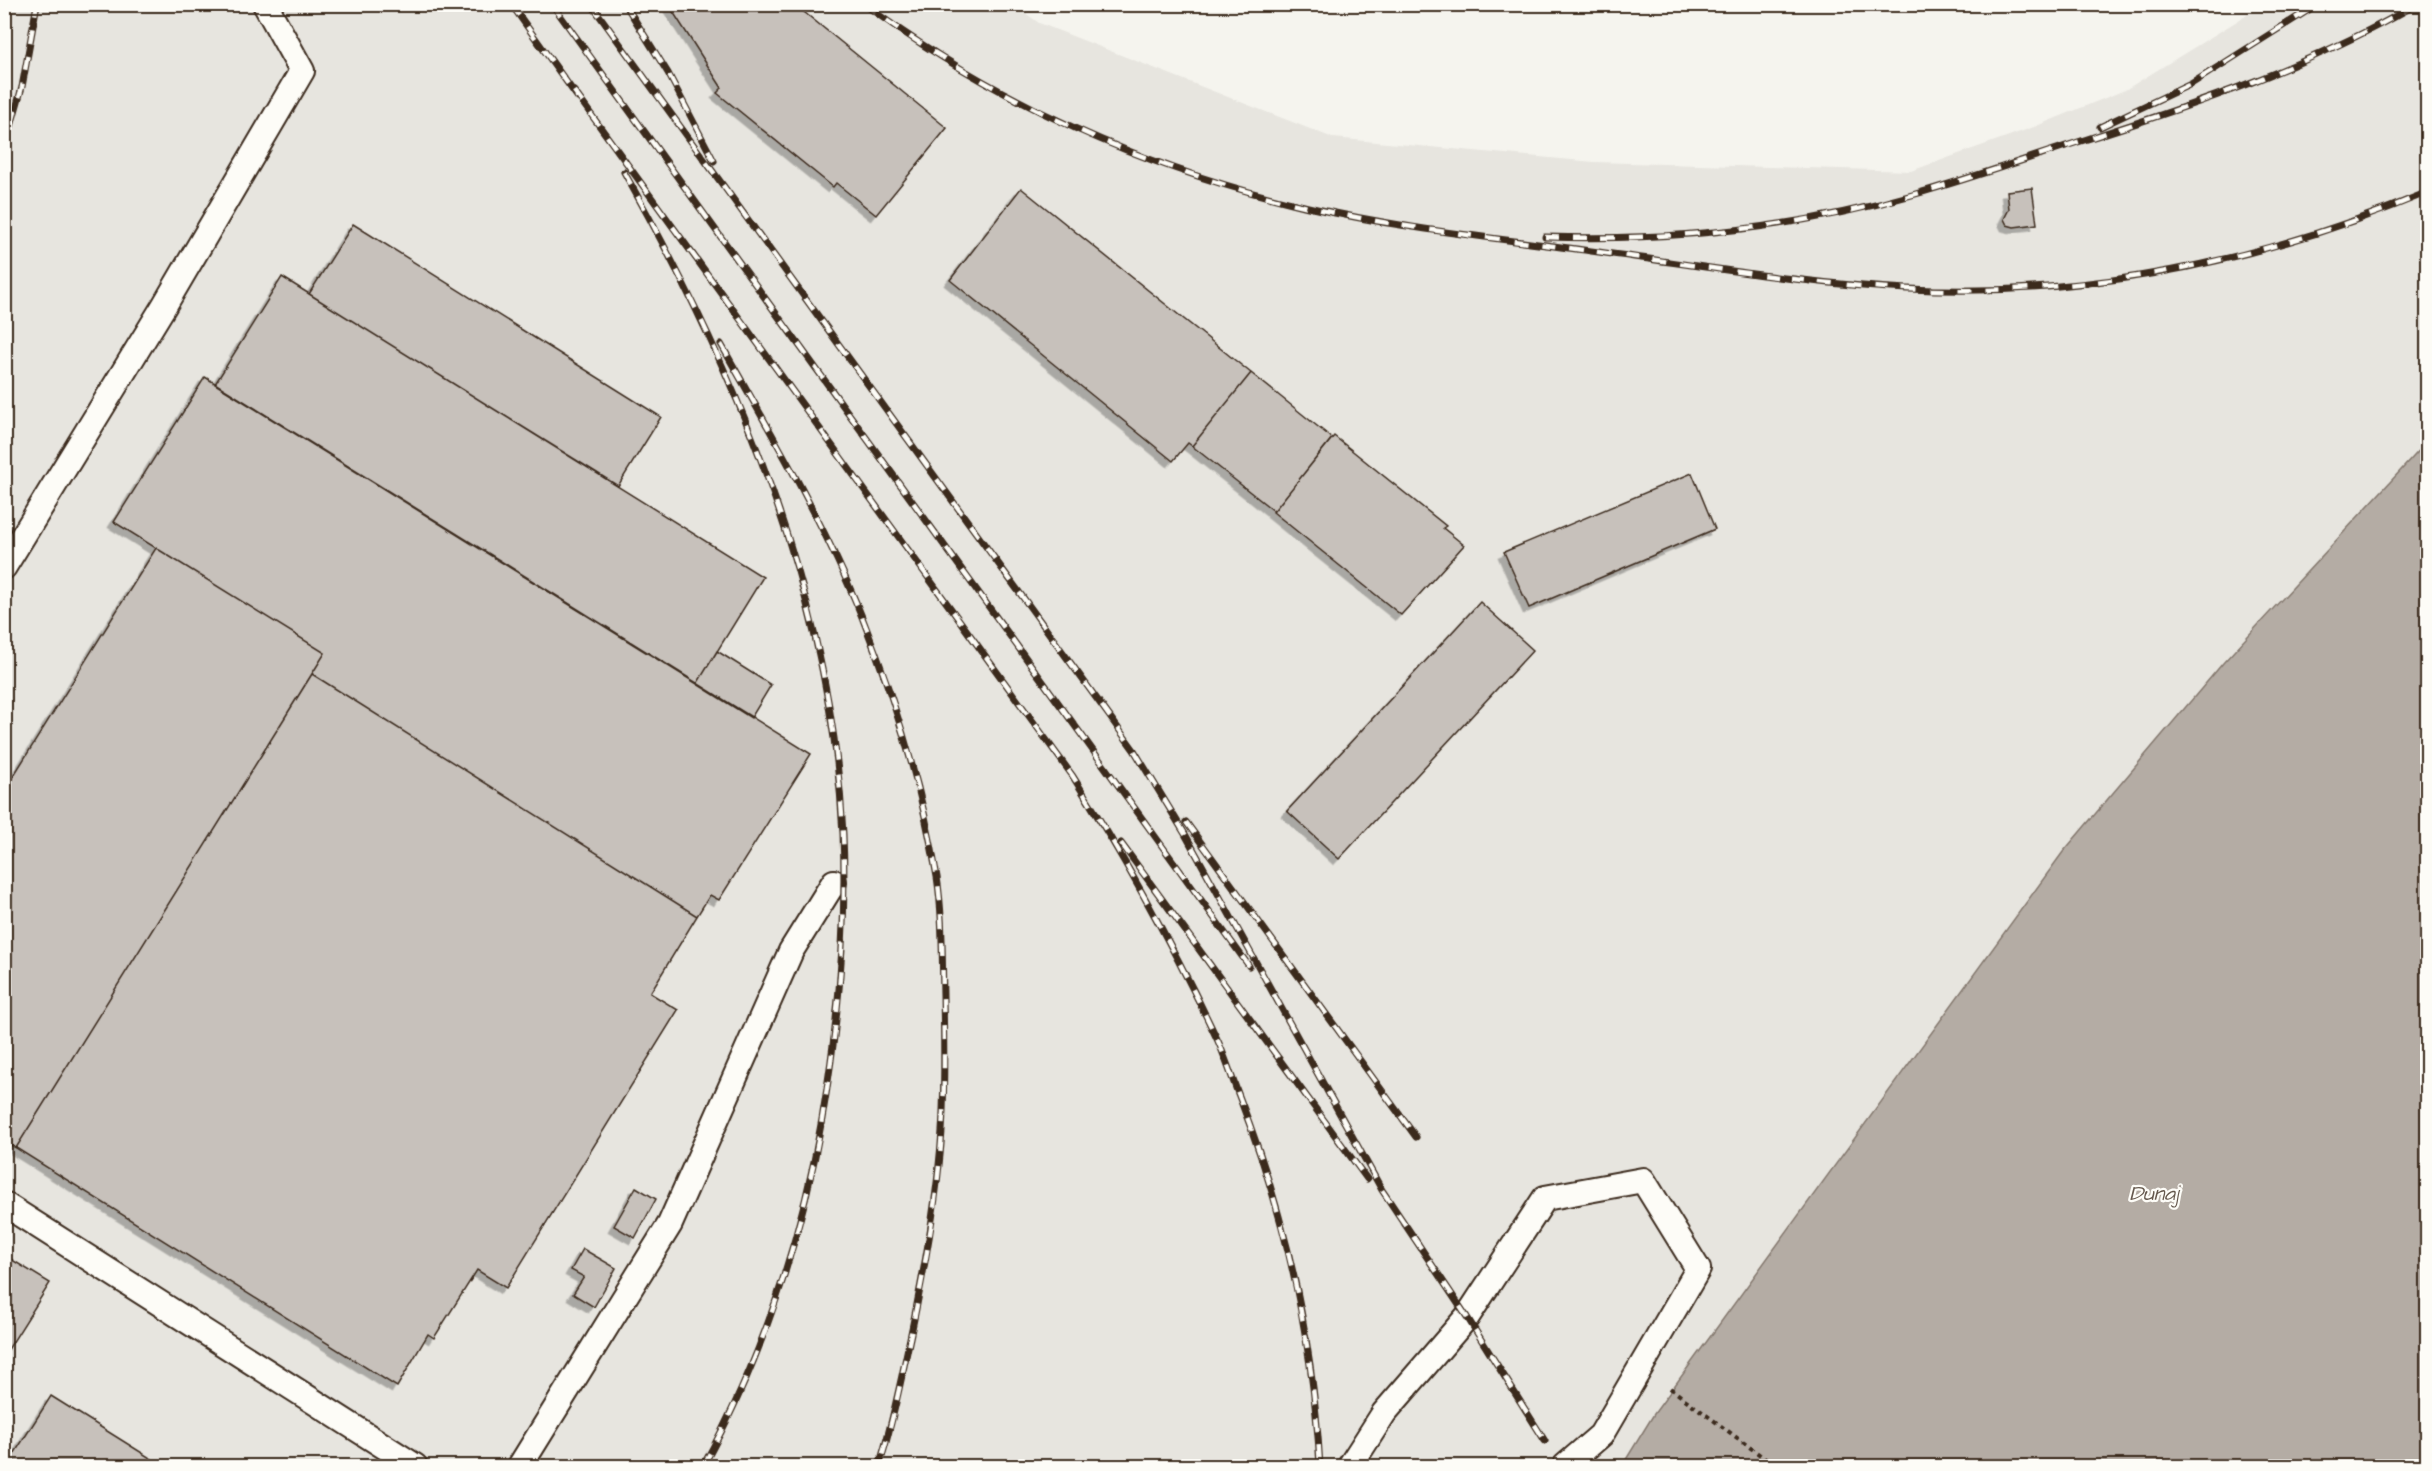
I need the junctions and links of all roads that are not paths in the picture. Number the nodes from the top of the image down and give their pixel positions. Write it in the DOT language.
graph roads {
  1 [pos="265,4"];
  2 [pos="4,567"];
  3 [pos="834,882"];
  4 [pos="4,1204"];
  5 [pos="415,1467"];
  6 [pos="520,1467"];
  7 [pos="1350,1467"];
  8 [pos="1565,1467"];
  1 -- 2 [label="lane"];
  3 -- 6 [label="lane"];
  4 -- 5 [label="lane"];
  7 -- 8 [label="lane"];
}
